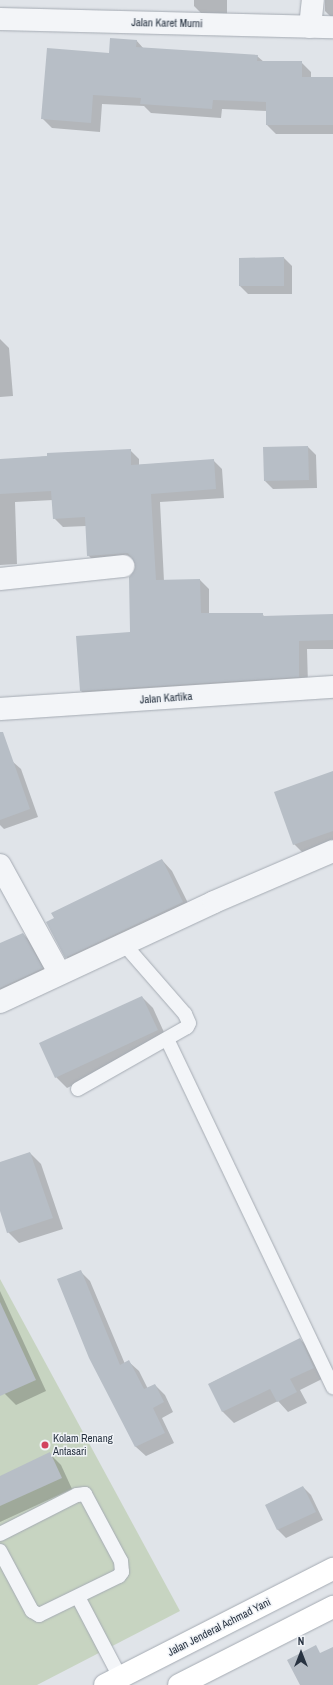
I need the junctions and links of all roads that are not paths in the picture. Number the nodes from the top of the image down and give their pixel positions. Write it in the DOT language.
graph roads {
  1 [pos="312,0"];
  2 [pos="0,19"];
  3 [pos="310,27"];
  4 [pos="333,27"];
  5 [pos="123,566"];
  6 [pos="0,579"];
  7 [pos="333,687"];
  8 [pos="0,709"];
  9 [pos="333,851"];
  10 [pos="0,865"];
  11 [pos="124,944"];
  12 [pos="60,974"];
  13 [pos="0,1002"];
  14 [pos="167,1039"];
  15 [pos="78,1089"];
  16 [pos="333,1387"];
  17 [pos="0,1534"];
  18 [pos="0,1551"];
  19 [pos="333,1569"];
  20 [pos="78,1597"];
  21 [pos="333,1606"];
  22 [pos="194,1640"];
  23 [pos="213,1666"];
  24 [pos="113,1681"];
  25 [pos="179,1685"];
  1 -- 3 [label="street"];
  2 -- 3 [label="street, Jalan Karet Murni"];
  3 -- 4 [label="street, Jalan Karet Murni"];
  5 -- 6 [label="street"];
  7 -- 8 [label="street, Jalan Kartika"];
  9 -- 11 [label="street"];
  10 -- 12 [label="street"];
  11 -- 12 [label="street"];
  11 -- 14 [label="lane"];
  12 -- 13 [label="street"];
  14 -- 15 [label="lane"];
  14 -- 16 [label="lane"];
  17 -- 20 [label="lane"];
  18 -- 20 [label="lane"];
  19 -- 22 [label="highway, Jalan Jenderal Achmad Yani"];
  20 -- 24 [label="lane"];
  21 -- 23 [label="highway"];
  22 -- 23 [label="highway"];
  22 -- 24 [label="highway, Jalan Jenderal Achmad Yani"];
  23 -- 25 [label="highway"];
}
